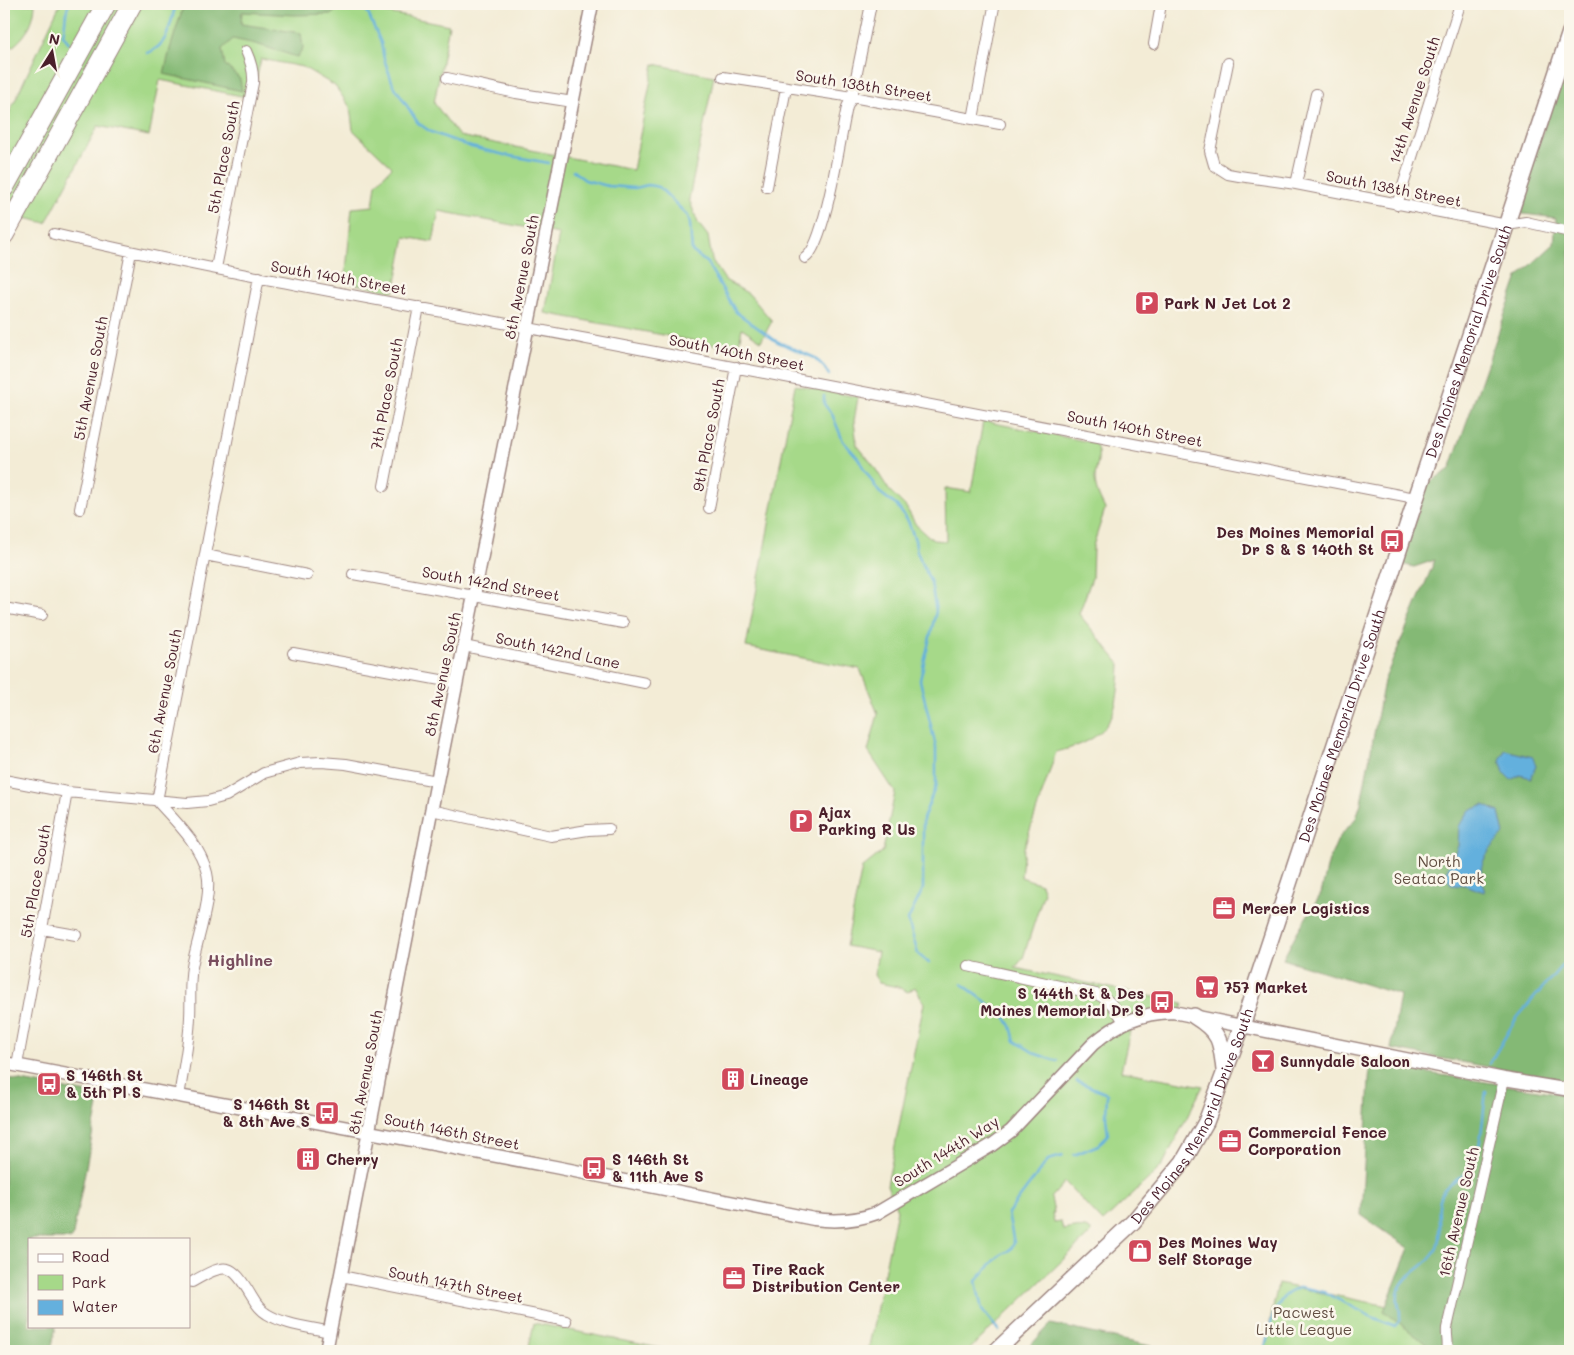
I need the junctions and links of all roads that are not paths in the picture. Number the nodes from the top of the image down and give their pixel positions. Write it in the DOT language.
graph roads {
  1 [pos="106,4"];
  2 [pos="132,4"];
  3 [pos="592,4"];
  4 [pos="871,4"];
  5 [pos="1162,4"];
  6 [pos="1460,4"];
  7 [pos="994,7"];
  8 [pos="1570,32"];
  9 [pos="1154,44"];
  10 [pos="246,52"];
  11 [pos="1228,63"];
  12 [pos="447,78"];
  13 [pos="723,78"];
  14 [pos="786,88"];
  15 [pos="1316,94"];
  16 [pos="852,97"];
  17 [pos="573,102"];
  18 [pos="973,119"];
  19 [pos="1000,124"];
  20 [pos="1296,184"];
  21 [pos="767,187"];
  22 [pos="4,188"];
  23 [pos="1397,205"];
  24 [pos="1506,225"];
  25 [pos="1570,232"];
  26 [pos="4,234"];
  27 [pos="54,234"];
  28 [pos="131,252"];
  29 [pos="805,258"];
  30 [pos="216,268"];
  31 [pos="259,277"];
  32 [pos="419,306"];
  33 [pos="528,328"];
  34 [pos="736,367"];
  35 [pos="384,486"];
  36 [pos="1416,498"];
  37 [pos="709,508"];
  38 [pos="80,509"];
  39 [pos="205,555"];
  40 [pos="353,574"];
  41 [pos="306,575"];
  42 [pos="475,595"];
  43 [pos="4,608"];
  44 [pos="42,615"];
  45 [pos="623,623"];
  46 [pos="464,646"];
  47 [pos="293,653"];
  48 [pos="456,683"];
  49 [pos="645,683"];
  50 [pos="4,780"];
  51 [pos="437,781"];
  52 [pos="67,792"];
  53 [pos="157,801"];
  54 [pos="432,810"];
  55 [pos="609,829"];
  56 [pos="42,929"];
  57 [pos="76,935"];
  58 [pos="968,966"];
  59 [pos="1194,1016"];
  60 [pos="1124,1022"];
  61 [pos="1242,1026"];
  62 [pos="4,1063"];
  63 [pos="17,1065"];
  64 [pos="1225,1072"];
  65 [pos="1504,1079"];
  66 [pos="1570,1090"];
  67 [pos="179,1097"];
  68 [pos="370,1132"];
  69 [pos="836,1222"];
  70 [pos="341,1276"];
  71 [pos="192,1282"];
  72 [pos="566,1321"];
  73 [pos="330,1332"];
  74 [pos="1450,1349"];
  75 [pos="326,1351"];
  76 [pos="996,1351"];
  1 -- 22 [label="highway"];
  2 -- 26 [label="highway"];
  3 -- 17 [label="street, 8th Avenue South"];
  4 -- 16 [label="street"];
  5 -- 9 [label="street"];
  6 -- 23 [label="street, 14th Avenue South"];
  7 -- 18 [label="street"];
  8 -- 24 [label="main road, Des Moines Memorial Drive South"];
  10 -- 30 [label="street, 5th Place South"];
  11 -- 20 [label="street, South 138th Street"];
  12 -- 17 [label="street"];
  13 -- 14 [label="street, South 138th Street"];
  14 -- 16 [label="street, South 138th Street"];
  14 -- 21 [label="street"];
  15 -- 20 [label="street"];
  16 -- 18 [label="street, South 138th Street"];
  16 -- 29 [label="street"];
  17 -- 33 [label="street, 8th Avenue South"];
  18 -- 19 [label="street, South 138th Street"];
  20 -- 23 [label="street, South 138th Street"];
  23 -- 24 [label="street, South 138th Street"];
  24 -- 25 [label="street, South 138th Street"];
  24 -- 36 [label="main road, Des Moines Memorial Drive South"];
  27 -- 28 [label="street, South 140th Street"];
  28 -- 30 [label="street, South 140th Street"];
  28 -- 38 [label="street, 5th Avenue South"];
  30 -- 31 [label="street, South 140th Street"];
  31 -- 32 [label="street, South 140th Street"];
  31 -- 39 [label="street, 6th Avenue South"];
  32 -- 33 [label="street, South 140th Street"];
  32 -- 35 [label="street, 7th Place South"];
  33 -- 34 [label="street, South 140th Street"];
  33 -- 42 [label="street, 8th Avenue South"];
  34 -- 36 [label="street, South 140th Street"];
  34 -- 37 [label="street, 9th Place South"];
  36 -- 61 [label="main road, Des Moines Memorial Drive South"];
  39 -- 41 [label="street"];
  39 -- 53 [label="street, 6th Avenue South"];
  40 -- 42 [label="street, South 142nd Street"];
  42 -- 45 [label="street, South 142nd Street"];
  42 -- 46 [label="street, 8th Avenue South"];
  43 -- 44 [label="street"];
  46 -- 48 [label="street, 8th Avenue South"];
  46 -- 49 [label="street, South 142nd Lane"];
  47 -- 48 [label="street"];
  48 -- 51 [label="street, 8th Avenue South"];
  50 -- 52 [label="street"];
  51 -- 53 [label="street"];
  51 -- 54 [label="street, 8th Avenue South"];
  52 -- 53 [label="street"];
  52 -- 56 [label="street, 5th Place South"];
  53 -- 67 [label="street"];
  54 -- 55 [label="street"];
  54 -- 68 [label="street, 8th Avenue South"];
  56 -- 57 [label="street"];
  56 -- 63 [label="street, 5th Place South"];
  58 -- 60 [label="street"];
  59 -- 60 [label="street, South 144th Way"];
  59 -- 61 [label="street, South 144th Way"];
  59 -- 64 [label="main road"];
  60 -- 69 [label="street, South 144th Way"];
  61 -- 64 [label="main road, Des Moines Memorial Drive South"];
  61 -- 65 [label="street, South 144th Way"];
  62 -- 63 [label="street, South 146th Street"];
  63 -- 67 [label="street, South 146th Street"];
  64 -- 76 [label="main road, Des Moines Memorial Drive South"];
  65 -- 66 [label="street, South 144th Way"];
  65 -- 74 [label="street, 16th Avenue South"];
  67 -- 68 [label="street, South 146th Street"];
  68 -- 69 [label="street, South 146th Street"];
  68 -- 70 [label="street, 8th Avenue South"];
  70 -- 72 [label="street, South 147th Street"];
  70 -- 73 [label="street, 8th Avenue South"];
  71 -- 73 [label="street"];
  73 -- 75 [label="street, 8th Avenue South"];
}
